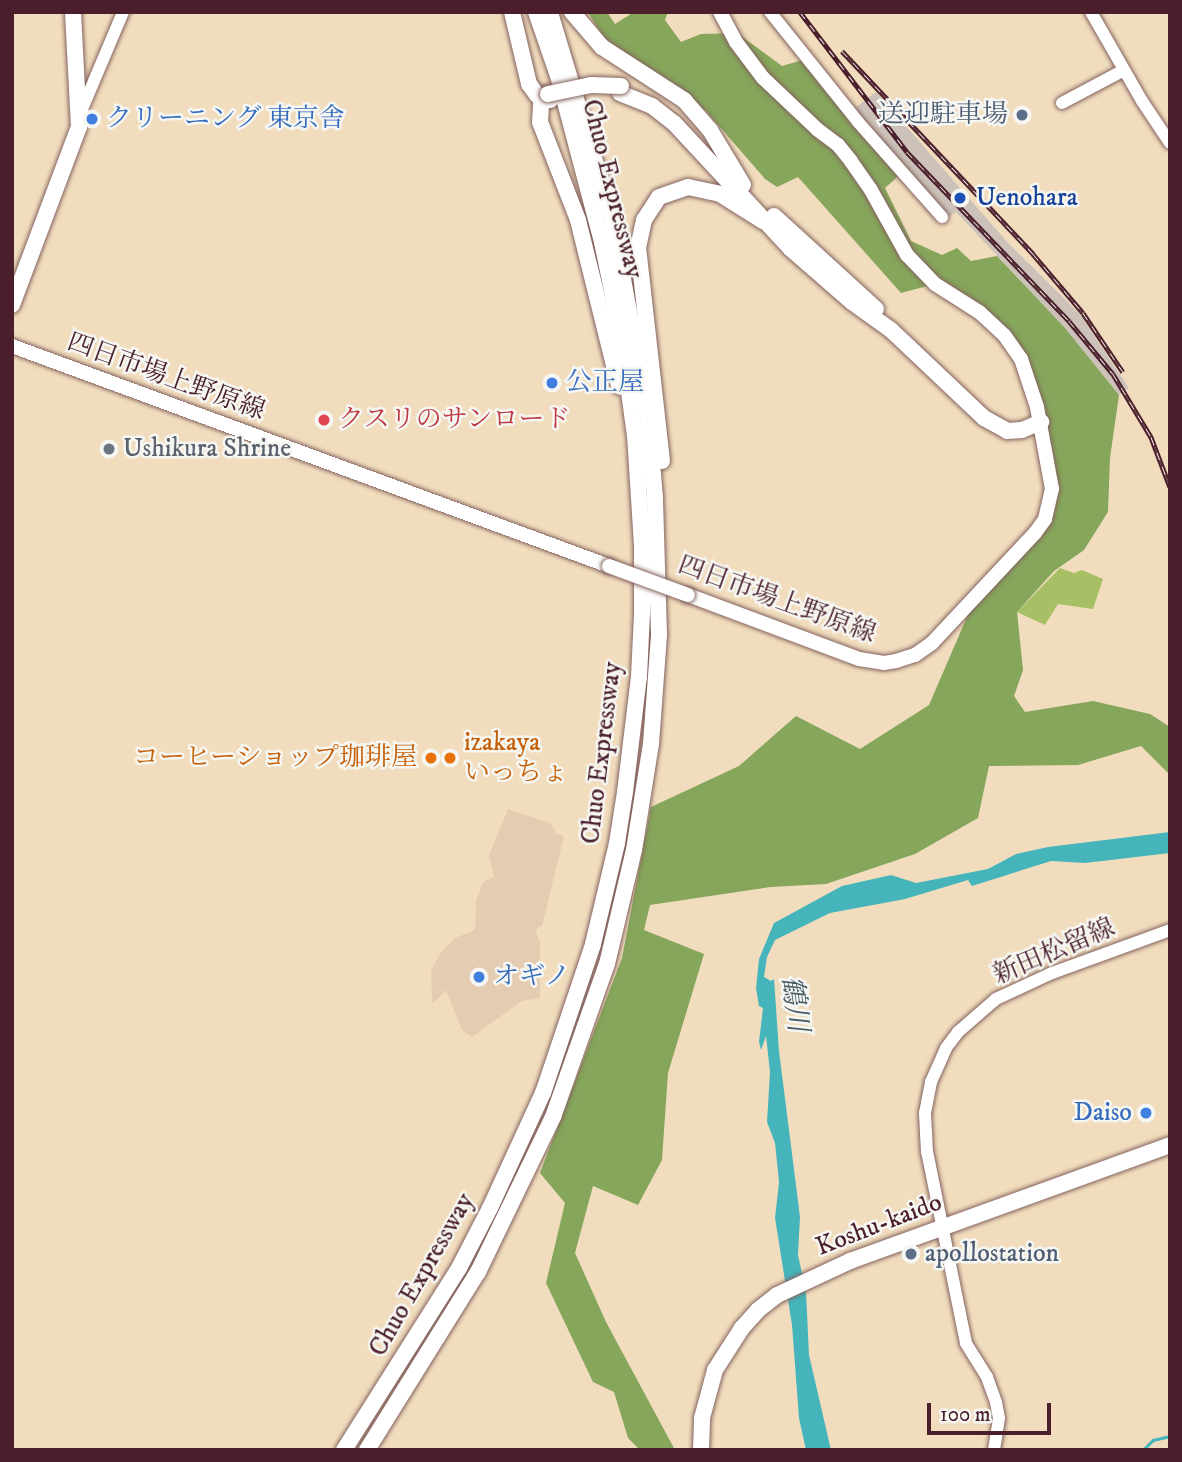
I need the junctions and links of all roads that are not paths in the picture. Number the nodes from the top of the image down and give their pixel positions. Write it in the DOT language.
graph roads {
  1 [pos="73,12"];
  2 [pos="123,12"];
  3 [pos="512,12"];
  4 [pos="536,12"];
  5 [pos="550,12"];
  6 [pos="572,12"];
  7 [pos="720,12"];
  8 [pos="770,12"];
  9 [pos="1091,12"];
  10 [pos="1124,70"];
  11 [pos="620,90"];
  12 [pos="547,97"];
  13 [pos="1062,103"];
  14 [pos="80,114"];
  15 [pos="1170,143"];
  16 [pos="743,185"];
  17 [pos="942,217"];
  18 [pos="763,221"];
  19 [pos="12,305"];
  20 [pos="12,346"];
  21 [pos="1041,422"];
  22 [pos="639,491"];
  23 [pos="659,635"];
  24 [pos="1170,930"];
  25 [pos="1170,1144"];
  26 [pos="942,1226"];
  27 [pos="344,1450"];
  28 [pos="367,1450"];
  29 [pos="701,1450"];
  30 [pos="994,1450"];
  1 -- 14 [label="highway"];
  2 -- 14 [label="main road"];
  3 -- 12 [label="highway"];
  4 -- 22 [label="highway, Chuo Expressway"];
  5 -- 23 [label="highway, Chuo Expressway"];
  6 -- 16 [label="highway"];
  7 -- 21 [label="main road, 四日市場上野原線"];
  8 -- 17 [label="main road"];
  9 -- 10 [label="main road"];
  10 -- 13 [label="main road"];
  10 -- 15 [label="main road"];
  11 -- 12 [label="highway, bridge"];
  11 -- 16 [label="highway"];
  11 -- 18 [label="highway"];
  12 -- 22 [label="highway"];
  14 -- 19 [label="highway"];
  16 -- 21 [label="highway"];
  18 -- 21 [label="highway"];
  18 -- 23 [label="highway"];
  20 -- 21 [label="main road, 四日市場上野原線, bridge"];
  22 -- 27 [label="highway, Chuo Expressway"];
  23 -- 28 [label="highway, Chuo Expressway"];
  24 -- 26 [label="main road, 新田松留線"];
  25 -- 26 [label="highway, Koshu-kaido"];
  26 -- 29 [label="highway, Koshu-kaido"];
  26 -- 30 [label="main road, 新田松留線"];
}
